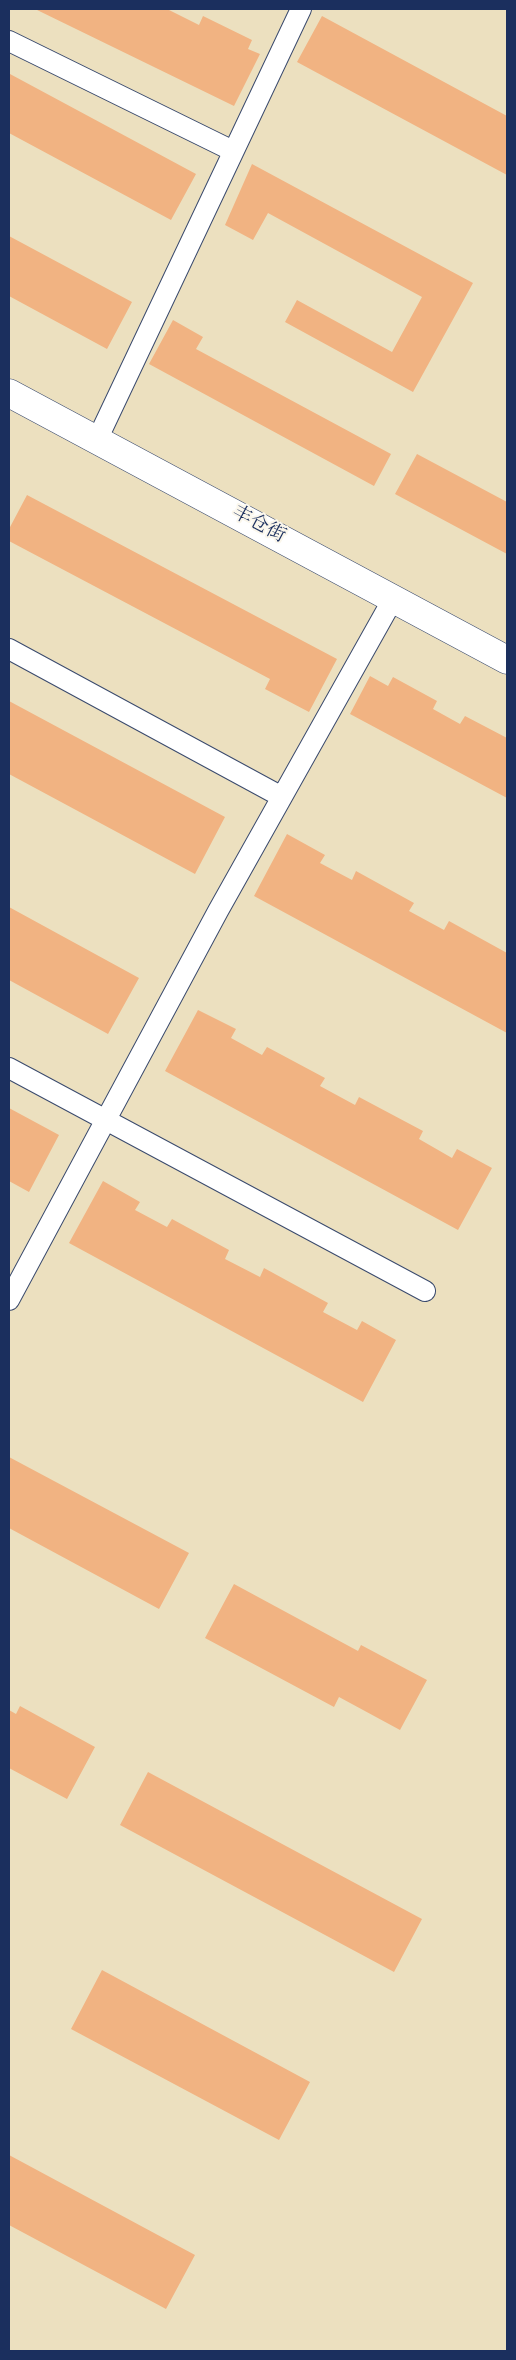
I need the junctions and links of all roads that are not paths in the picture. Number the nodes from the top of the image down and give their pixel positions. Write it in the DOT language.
graph roads {
  1 [pos="301,9"];
  2 [pos="9,41"];
  3 [pos="234,151"];
  4 [pos="9,393"];
  5 [pos="97,440"];
  6 [pos="393,599"];
  7 [pos="9,649"];
  8 [pos="507,660"];
  9 [pos="282,797"];
  10 [pos="9,1068"];
  11 [pos="106,1120"];
  12 [pos="426,1290"];
  13 [pos="9,1300"];
  1 -- 3 [label="lane"];
  2 -- 3 [label="lane"];
  3 -- 5 [label="lane"];
  4 -- 5 [label="street, 丰仓街"];
  5 -- 6 [label="street, 丰仓街"];
  6 -- 8 [label="street, 丰仓街"];
  6 -- 9 [label="lane"];
  7 -- 9 [label="lane"];
  9 -- 11 [label="lane"];
  10 -- 11 [label="lane"];
  11 -- 12 [label="lane"];
  11 -- 13 [label="lane"];
}
